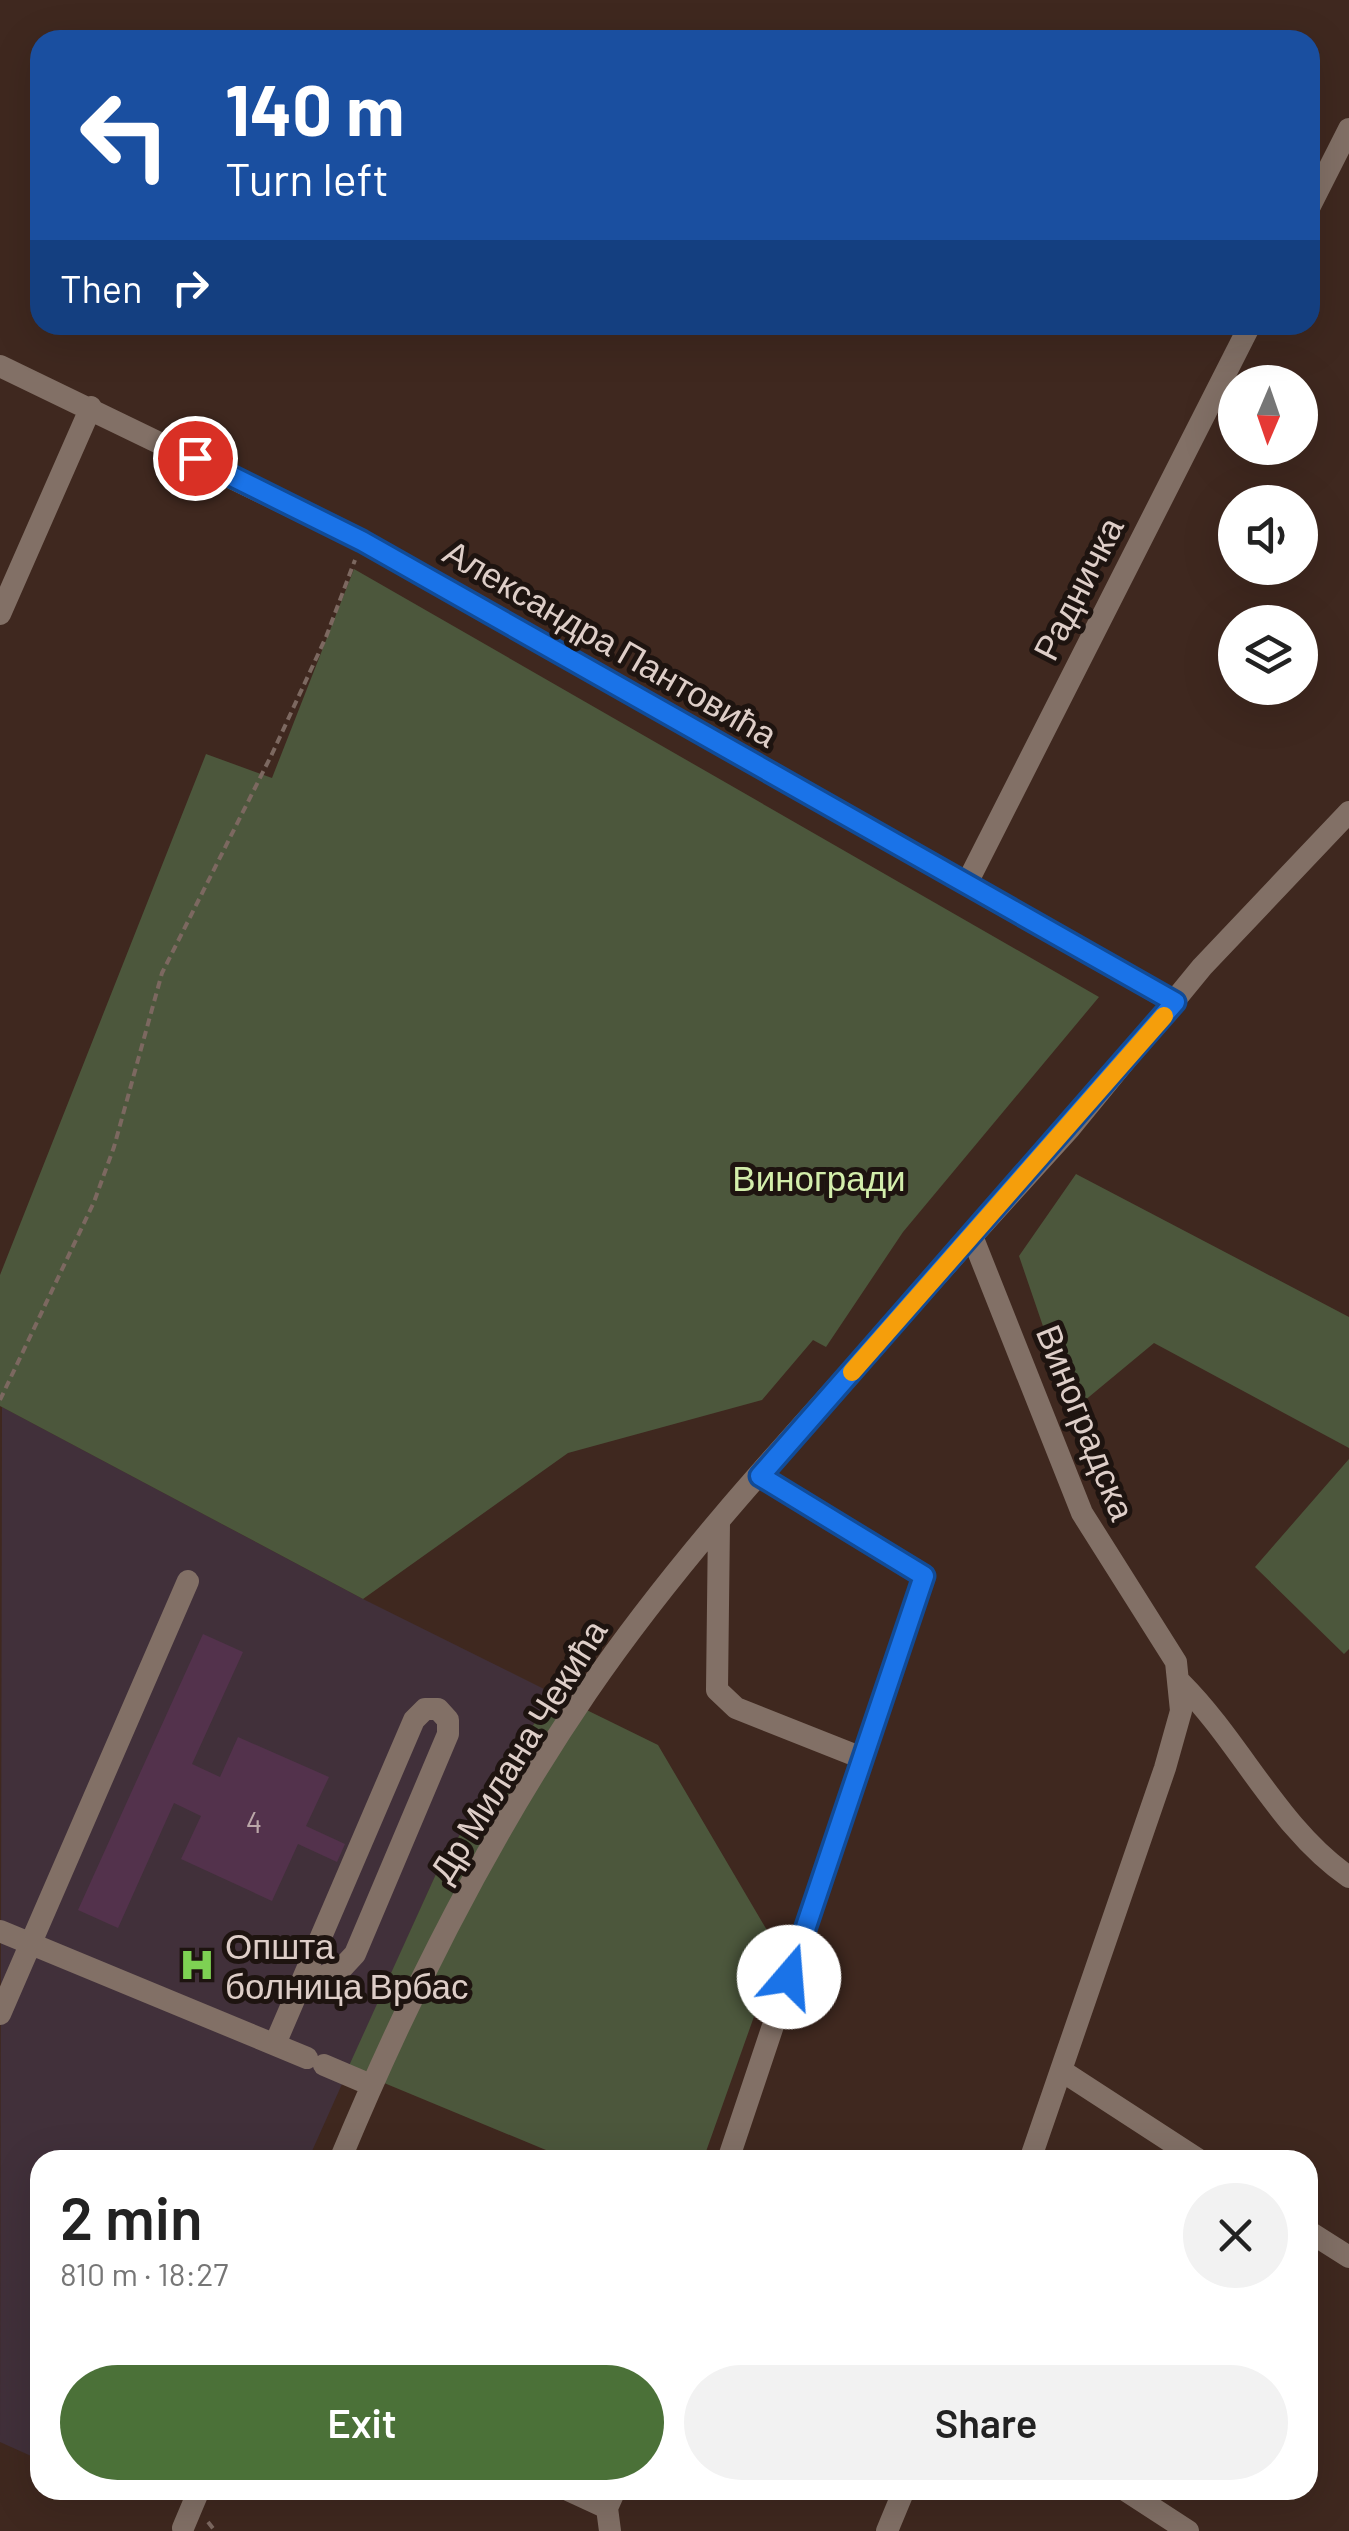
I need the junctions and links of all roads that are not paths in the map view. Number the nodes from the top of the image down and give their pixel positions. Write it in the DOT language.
graph roads {
  1 [pos="1349,129"];
  2 [pos="1320,186"];
  3 [pos="1245,335"];
  4 [pos="0,366"];
  5 [pos="91,407"];
  6 [pos="0,614"];
  7 [pos="1349,812"];
  8 [pos="967,883"];
  9 [pos="1175,1002"];
  10 [pos="972,1236"];
  11 [pos="760,1476"];
  12 [pos="719,1522"];
  13 [pos="188,1581"];
  14 [pos="1181,1683"];
  15 [pos="862,1758"];
  16 [pos="1349,1877"];
  17 [pos="0,1930"];
  18 [pos="30,1943"];
  19 [pos="299,1987"];
  20 [pos="0,2014"];
  21 [pos="275,2044"];
  22 [pos="1062,2071"];
  23 [pos="371,2085"];
  24 [pos="344,2150"];
  25 [pos="731,2150"];
  26 [pos="1034,2150"];
  27 [pos="1184,2150"];
  28 [pos="1318,2237"];
  29 [pos="1349,2258"];
  30 [pos="195,2500"];
  31 [pos="900,2500"];
  32 [pos="1140,2500"];
  33 [pos="183,2528"];
  34 [pos="887,2531"];
  35 [pos="1188,2531"];
  1 -- 2 [label="street"];
  3 -- 8 [label="street, Радничка"];
  4 -- 5 [label="street, Александра Пантовића"];
  5 -- 6 [label="street"];
  5 -- 8 [label="street, Александра Пантовића"];
  7 -- 9 [label="street"];
  8 -- 9 [label="street, Александра Пантовића"];
  9 -- 10 [label="street"];
  10 -- 11 [label="street, Др Милана Чекића"];
  10 -- 14 [label="street, Виноградска"];
  11 -- 12 [label="street, Др Милана Чекића"];
  11 -- 15 [label="street"];
  12 -- 15 [label="street"];
  12 -- 23 [label="street, Др Милана Чекића"];
  13 -- 18 [label="street"];
  14 -- 16 [label="street"];
  14 -- 22 [label="street, Виноградска"];
  15 -- 25 [label="street"];
  17 -- 18 [label="street"];
  18 -- 20 [label="street"];
  18 -- 21 [label="street"];
  19 -- 19 [label="street"];
  19 -- 21 [label="street"];
  21 -- 23 [label="street"];
  22 -- 26 [label="street, Виноградска"];
  22 -- 27 [label="street"];
  23 -- 24 [label="street, Др Милана Чекића"];
  28 -- 29 [label="street"];
  30 -- 33 [label="street"];
  31 -- 34 [label="street"];
  32 -- 35 [label="street"];
}
